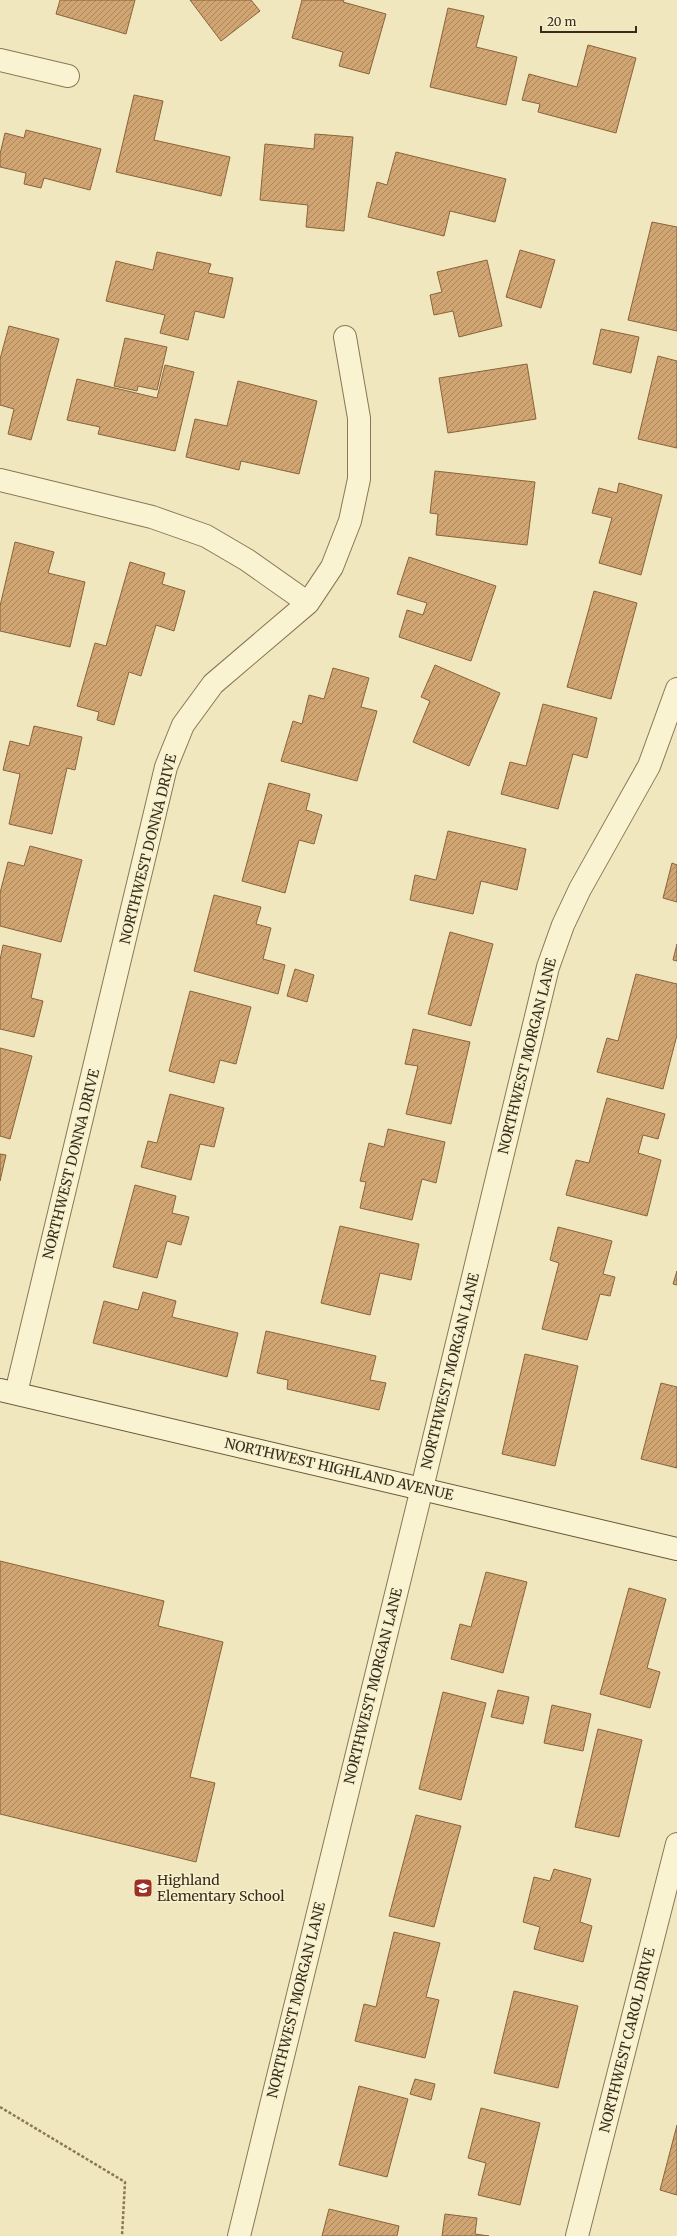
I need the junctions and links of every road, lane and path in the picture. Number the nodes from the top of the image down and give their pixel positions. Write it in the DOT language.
graph roads {
  1 [pos="0,60"];
  2 [pos="68,76"];
  3 [pos="345,337"];
  4 [pos="0,480"];
  5 [pos="308,603"];
  6 [pos="677,690"];
  7 [pos="8,1392"];
  8 [pos="422,1488"];
  9 [pos="677,1549"];
  10 [pos="677,1844"];
  11 [pos="0,2107"];
  12 [pos="122,2236"];
  13 [pos="239,2236"];
  14 [pos="577,2236"];
  1 -- 2 [label="street"];
  3 -- 5 [label="street, NORTHWEST DONNA DRIVE"];
  4 -- 5 [label="street"];
  5 -- 7 [label="street, NORTHWEST DONNA DRIVE"];
  6 -- 8 [label="street, NORTHWEST MORGAN LANE"];
  7 -- 8 [label="street, NORTHWEST HIGHLAND AVENUE"];
  8 -- 9 [label="street, NORTHWEST HIGHLAND AVENUE"];
  8 -- 13 [label="street, NORTHWEST MORGAN LANE"];
  10 -- 14 [label="street, NORTHWEST CAROL DRIVE"];
  11 -- 12 [label="path"];
}
